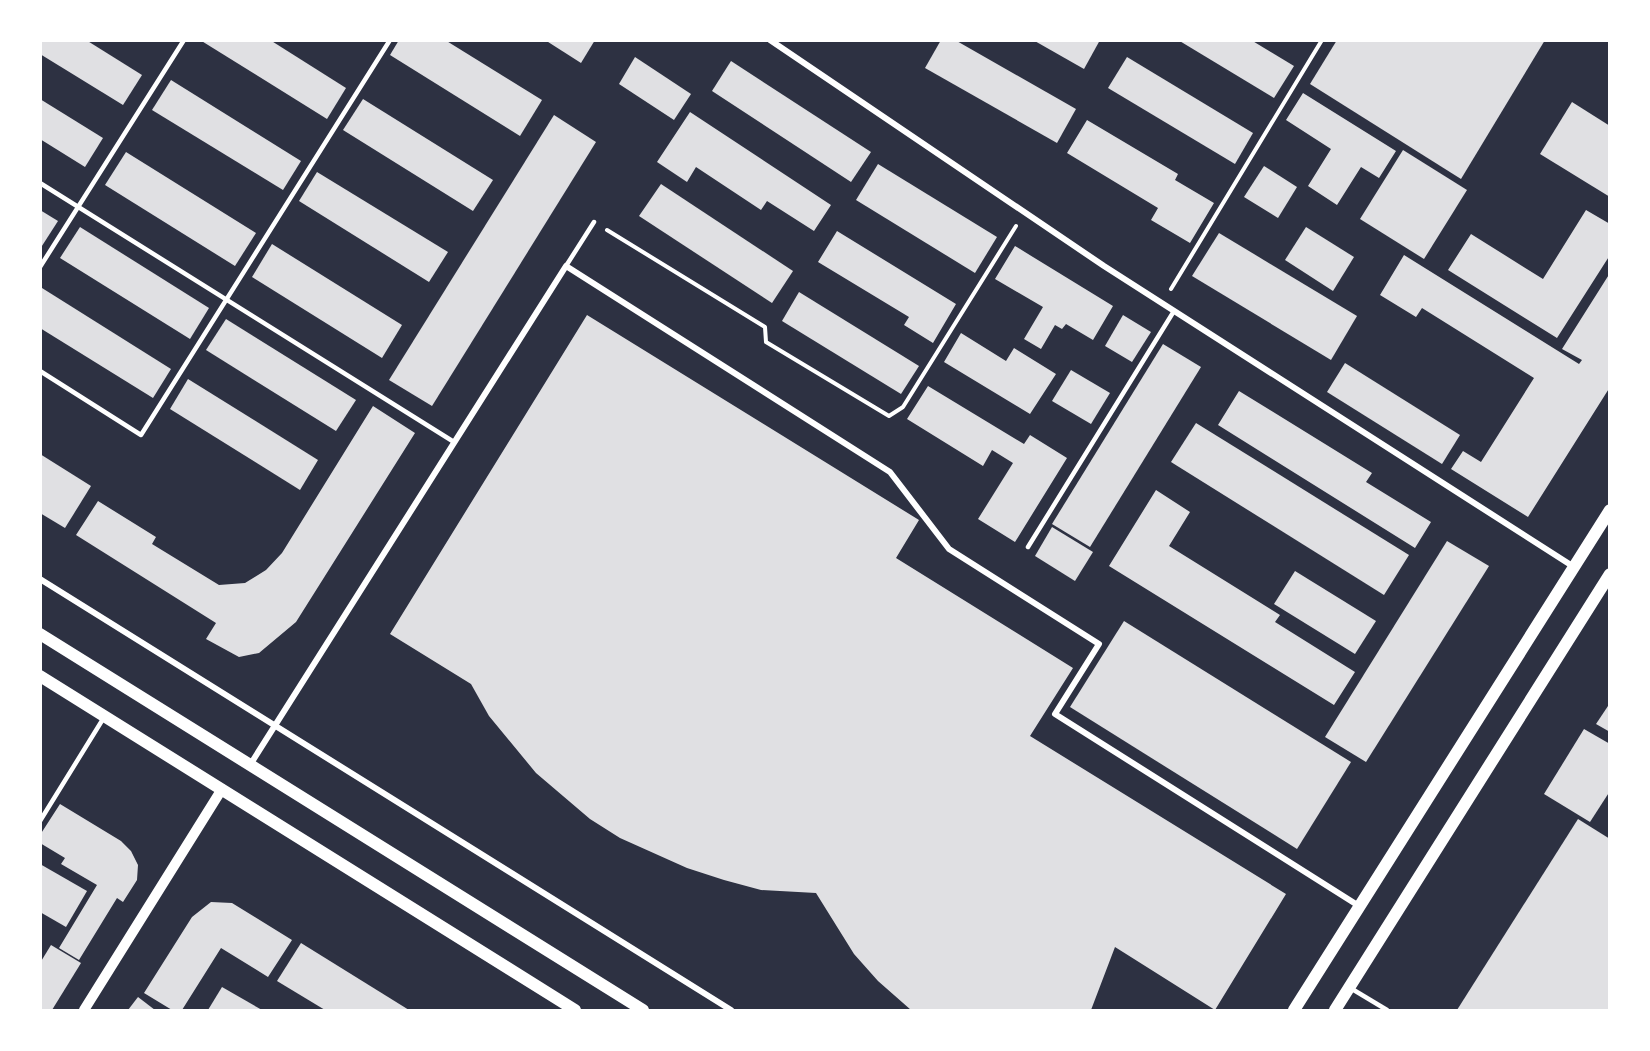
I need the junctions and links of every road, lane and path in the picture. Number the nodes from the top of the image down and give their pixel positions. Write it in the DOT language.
graph roads {
  1 [pos="184,40"];
  2 [pos="390,40"];
  3 [pos="770,40"];
  4 [pos="1322,40"];
  5 [pos="40,183"];
  6 [pos="79,207"];
  7 [pos="1024,212"];
  8 [pos="594,222"];
  9 [pos="566,266"];
  10 [pos="40,267"];
  11 [pos="227,298"];
  12 [pos="1162,303"];
  13 [pos="1174,311"];
  14 [pos="40,371"];
  15 [pos="454,442"];
  16 [pos="1610,510"];
  17 [pos="1028,547"];
  18 [pos="1574,567"];
  19 [pos="1610,573"];
  20 [pos="40,579"];
  21 [pos="40,634"];
  22 [pos="40,676"];
  23 [pos="105,716"];
  24 [pos="275,725"];
  25 [pos="250,765"];
  26 [pos="222,789"];
  27 [pos="40,821"];
  28 [pos="1360,907"];
  29 [pos="1349,987"];
  30 [pos="84,1011"];
  31 [pos="575,1011"];
  32 [pos="643,1011"];
  33 [pos="731,1011"];
  34 [pos="1294,1011"];
  35 [pos="1335,1011"];
  36 [pos="1387,1011"];
  1 -- 6 [label="lane"];
  2 -- 11 [label="lane"];
  3 -- 7 [label="street"];
  4 -- 12 [label="path"];
  5 -- 6 [label="lane"];
  6 -- 10 [label="lane"];
  6 -- 11 [label="lane"];
  7 -- 8 [label="path"];
  7 -- 12 [label="street"];
  8 -- 9 [label="lane"];
  9 -- 15 [label="street"];
  9 -- 28 [label="street"];
  11 -- 14 [label="lane"];
  11 -- 15 [label="lane"];
  12 -- 13 [label="street"];
  13 -- 17 [label="lane"];
  13 -- 18 [label="street"];
  15 -- 24 [label="street"];
  16 -- 18 [label="main road"];
  18 -- 28 [label="main road"];
  19 -- 29 [label="main road"];
  20 -- 24 [label="street"];
  21 -- 25 [label="main road"];
  22 -- 23 [label="main road"];
  23 -- 26 [label="main road"];
  23 -- 27 [label="lane"];
  24 -- 25 [label="street"];
  24 -- 33 [label="street"];
  25 -- 32 [label="main road"];
  26 -- 30 [label="street"];
  26 -- 31 [label="main road"];
  28 -- 34 [label="main road"];
  29 -- 35 [label="main road"];
  29 -- 36 [label="lane"];
}
